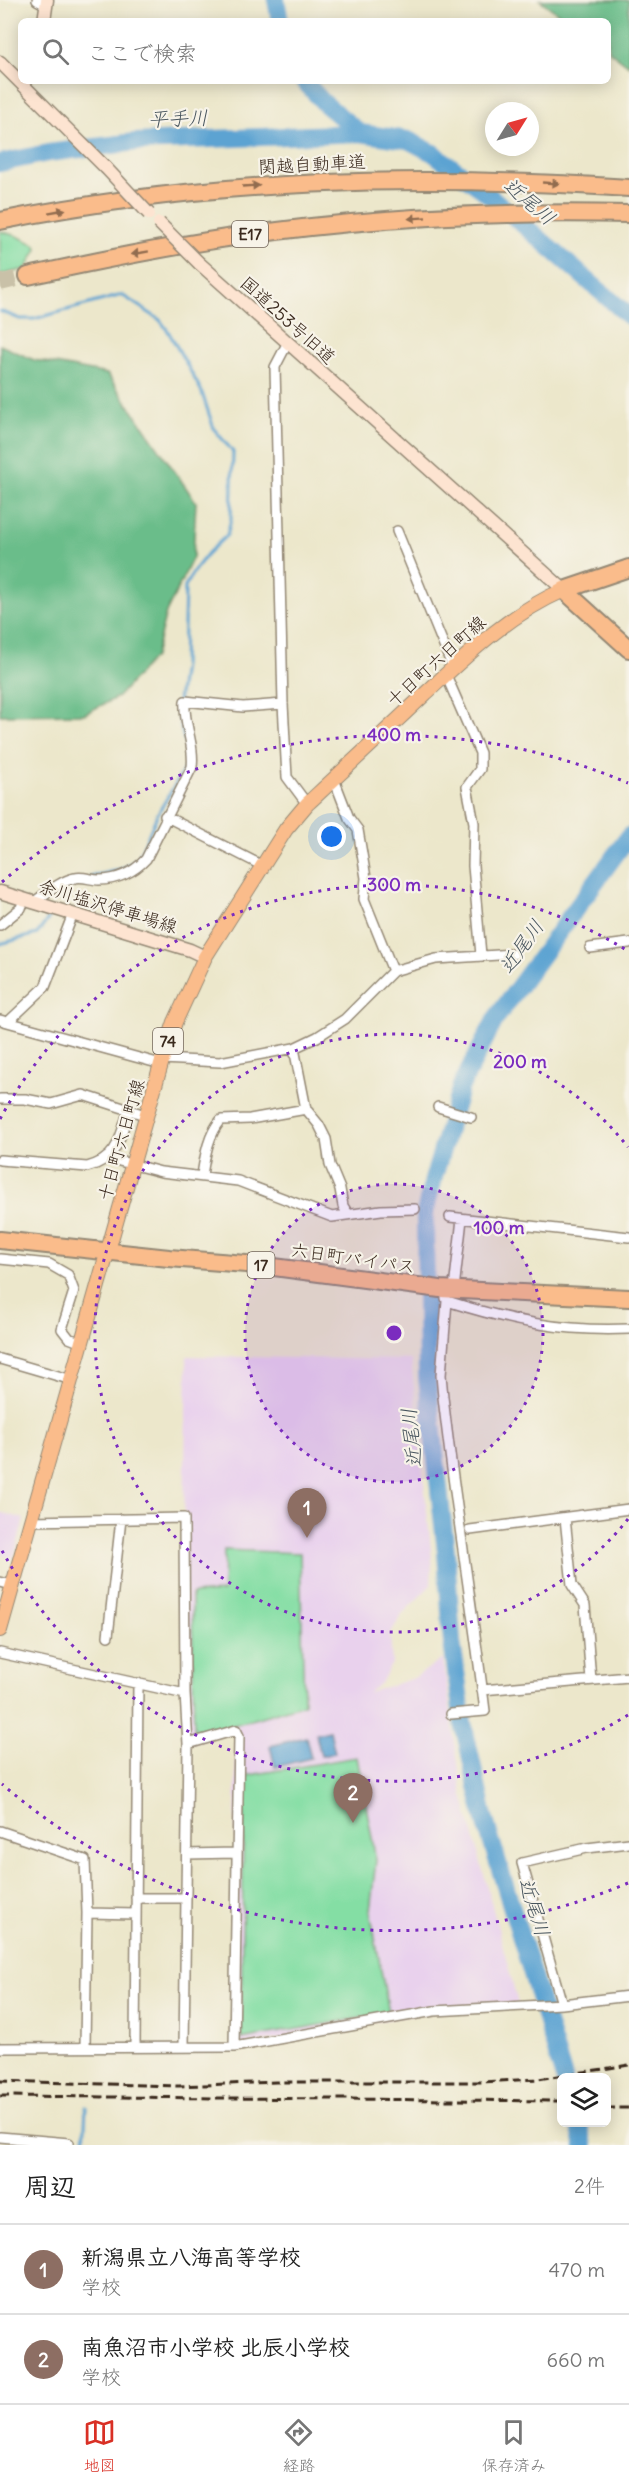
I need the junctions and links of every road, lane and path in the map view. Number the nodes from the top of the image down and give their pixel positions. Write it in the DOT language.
graph roads {
  1 [pos="43,2"];
  2 [pos="44,18"];
  3 [pos="0,62"];
  4 [pos="18,76"];
  5 [pos="32,86"];
  6 [pos="629,188"];
  7 [pos="629,214"];
  8 [pos="0,221"];
  9 [pos="28,276"];
  10 [pos="287,344"];
  11 [pos="396,531"];
  12 [pos="629,568"];
  13 [pos="564,590"];
  14 [pos="629,649"];
  15 [pos="449,671"];
  16 [pos="283,704"];
  17 [pos="334,779"];
  18 [pos="307,804"];
  19 [pos="165,816"];
  20 [pos="263,867"];
  21 [pos="0,892"];
  22 [pos="29,901"];
  23 [pos="73,914"];
  24 [pos="0,925"];
  25 [pos="629,943"];
  26 [pos="590,948"];
  27 [pos="514,954"];
  28 [pos="481,955"];
  29 [pos="205,957"];
  30 [pos="393,971"];
  31 [pos="4,1021"];
  32 [pos="294,1048"];
  33 [pos="162,1061"];
  34 [pos="0,1099"];
  35 [pos="438,1107"];
  36 [pos="306,1109"];
  37 [pos="129,1110"];
  38 [pos="148,1116"];
  39 [pos="471,1117"];
  40 [pos="108,1158"];
  41 [pos="0,1160"];
  42 [pos="133,1165"];
  43 [pos="202,1175"];
  44 [pos="415,1209"];
  45 [pos="348,1214"];
  46 [pos="450,1218"];
  47 [pos="462,1219"];
  48 [pos="629,1237"];
  49 [pos="0,1240"];
  50 [pos="107,1252"];
  51 [pos="0,1259"];
  52 [pos="446,1292"];
  53 [pos="629,1298"];
  54 [pos="629,1329"];
  55 [pos="82,1343"];
  56 [pos="0,1359"];
  57 [pos="72,1380"];
  58 [pos="629,1509"];
  59 [pos="566,1518"];
  60 [pos="121,1519"];
  61 [pos="31,1521"];
  62 [pos="470,1530"];
  63 [pos="6,1583"];
  64 [pos="0,1630"];
  65 [pos="108,1636"];
  66 [pos="0,1653"];
  67 [pos="629,1677"];
  68 [pos="591,1680"];
  69 [pos="138,1683"];
  70 [pos="482,1690"];
  71 [pos="185,1694"];
  72 [pos="453,1714"];
  73 [pos="188,1744"];
  74 [pos="0,1831"];
  75 [pos="629,1843"];
  76 [pos="236,1853"];
  77 [pos="187,1854"];
  78 [pos="136,1898"];
  79 [pos="186,1898"];
  80 [pos="87,1912"];
  81 [pos="136,1914"];
  82 [pos="629,1996"];
  83 [pos="562,2004"];
  84 [pos="85,2047"];
  85 [pos="135,2047"];
  86 [pos="184,2047"];
  87 [pos="234,2047"];
  88 [pos="0,2048"];
  89 [pos="0,2137"];
  90 [pos="22,2142"];
  91 [pos="69,2143"];
  1 -- 2 [label="street"];
  3 -- 4 [label="street, 国道253号旧道"];
  5 -- 10 [label="street, 国道253号旧道, bridge"];
  8 -- 6 [label="highway, 関越自動車道, one-way"];
  7 -- 9 [label="highway, E17, one-way"];
  10 -- 13 [label="street, 国道253号旧道"];
  10 -- 16 [label="street"];
  11 -- 15 [label="street"];
  12 -- 13 [label="highway"];
  13 -- 14 [label="highway"];
  13 -- 15 [label="main road, 十日町六日町線 / 74"];
  15 -- 17 [label="main road, 十日町六日町線 / 74"];
  15 -- 28 [label="street"];
  16 -- 18 [label="street"];
  16 -- 19 [label="street"];
  17 -- 18 [label="main road, 十日町六日町線 / 74"];
  17 -- 30 [label="street"];
  18 -- 20 [label="main road, 十日町六日町線 / 74"];
  19 -- 20 [label="street"];
  19 -- 22 [label="street"];
  20 -- 29 [label="main road, 十日町六日町線 / 74"];
  21 -- 22 [label="street, 余川塩沢停車場線"];
  22 -- 23 [label="street, 余川塩沢停車場線"];
  22 -- 24 [label="street"];
  23 -- 29 [label="street, 余川塩沢停車場線"];
  23 -- 31 [label="street"];
  25 -- 26 [label="street"];
  27 -- 28 [label="street"];
  28 -- 30 [label="street"];
  29 -- 33 [label="main road, 十日町六日町線 / 74"];
  30 -- 32 [label="street"];
  31 -- 33 [label="street"];
  32 -- 33 [label="street"];
  32 -- 36 [label="street"];
  33 -- 38 [label="main road, 十日町六日町線 / 74"];
  34 -- 37 [label="street"];
  35 -- 39 [label="street"];
  36 -- 43 [label="street"];
  36 -- 45 [label="street"];
  37 -- 38 [label="street"];
  37 -- 40 [label="street"];
  38 -- 42 [label="main road, 十日町六日町線 / 74"];
  40 -- 41 [label="street"];
  40 -- 42 [label="street"];
  42 -- 43 [label="street"];
  42 -- 50 [label="main road, 十日町六日町線 / 74"];
  43 -- 45 [label="street"];
  44 -- 45 [label="street"];
  46 -- 47 [label="street"];
  47 -- 48 [label="street"];
  47 -- 52 [label="street"];
  49 -- 50 [label="highway, 六日町バイパス / 17"];
  50 -- 52 [label="highway, 六日町バイパス / 17"];
  50 -- 55 [label="main road, 十日町六日町線 / 74"];
  51 -- 55 [label="street"];
  52 -- 53 [label="highway, 六日町バイパス / 17"];
  52 -- 54 [label="street"];
  52 -- 70 [label="street"];
  55 -- 57 [label="main road, 十日町六日町線 / 74"];
  56 -- 57 [label="street"];
  57 -- 61 [label="main road, 十日町六日町線 / 74"];
  58 -- 59 [label="street"];
  59 -- 62 [label="street"];
  59 -- 68 [label="street"];
  60 -- 61 [label="street"];
  60 -- 65 [label="street"];
  60 -- 71 [label="street"];
  61 -- 63 [label="main road, 十日町六日町線 / 74"];
  63 -- 64 [label="main road, 十日町六日町線 / 74"];
  66 -- 69 [label="street"];
  67 -- 68 [label="street"];
  68 -- 70 [label="street"];
  69 -- 71 [label="street"];
  69 -- 78 [label="street"];
  70 -- 72 [label="street"];
  71 -- 73 [label="street"];
  73 -- 76 [label="street"];
  73 -- 77 [label="street"];
  74 -- 80 [label="street"];
  75 -- 83 [label="street"];
  76 -- 77 [label="street"];
  76 -- 87 [label="street"];
  77 -- 79 [label="street"];
  78 -- 79 [label="street"];
  78 -- 81 [label="street"];
  79 -- 86 [label="street"];
  80 -- 81 [label="street"];
  80 -- 84 [label="street"];
  81 -- 85 [label="street"];
  82 -- 83 [label="street"];
  83 -- 87 [label="street"];
  84 -- 85 [label="street"];
  84 -- 88 [label="street"];
  85 -- 86 [label="street"];
  86 -- 87 [label="street"];
  89 -- 90 [label="street"];
  90 -- 91 [label="street"];
}
